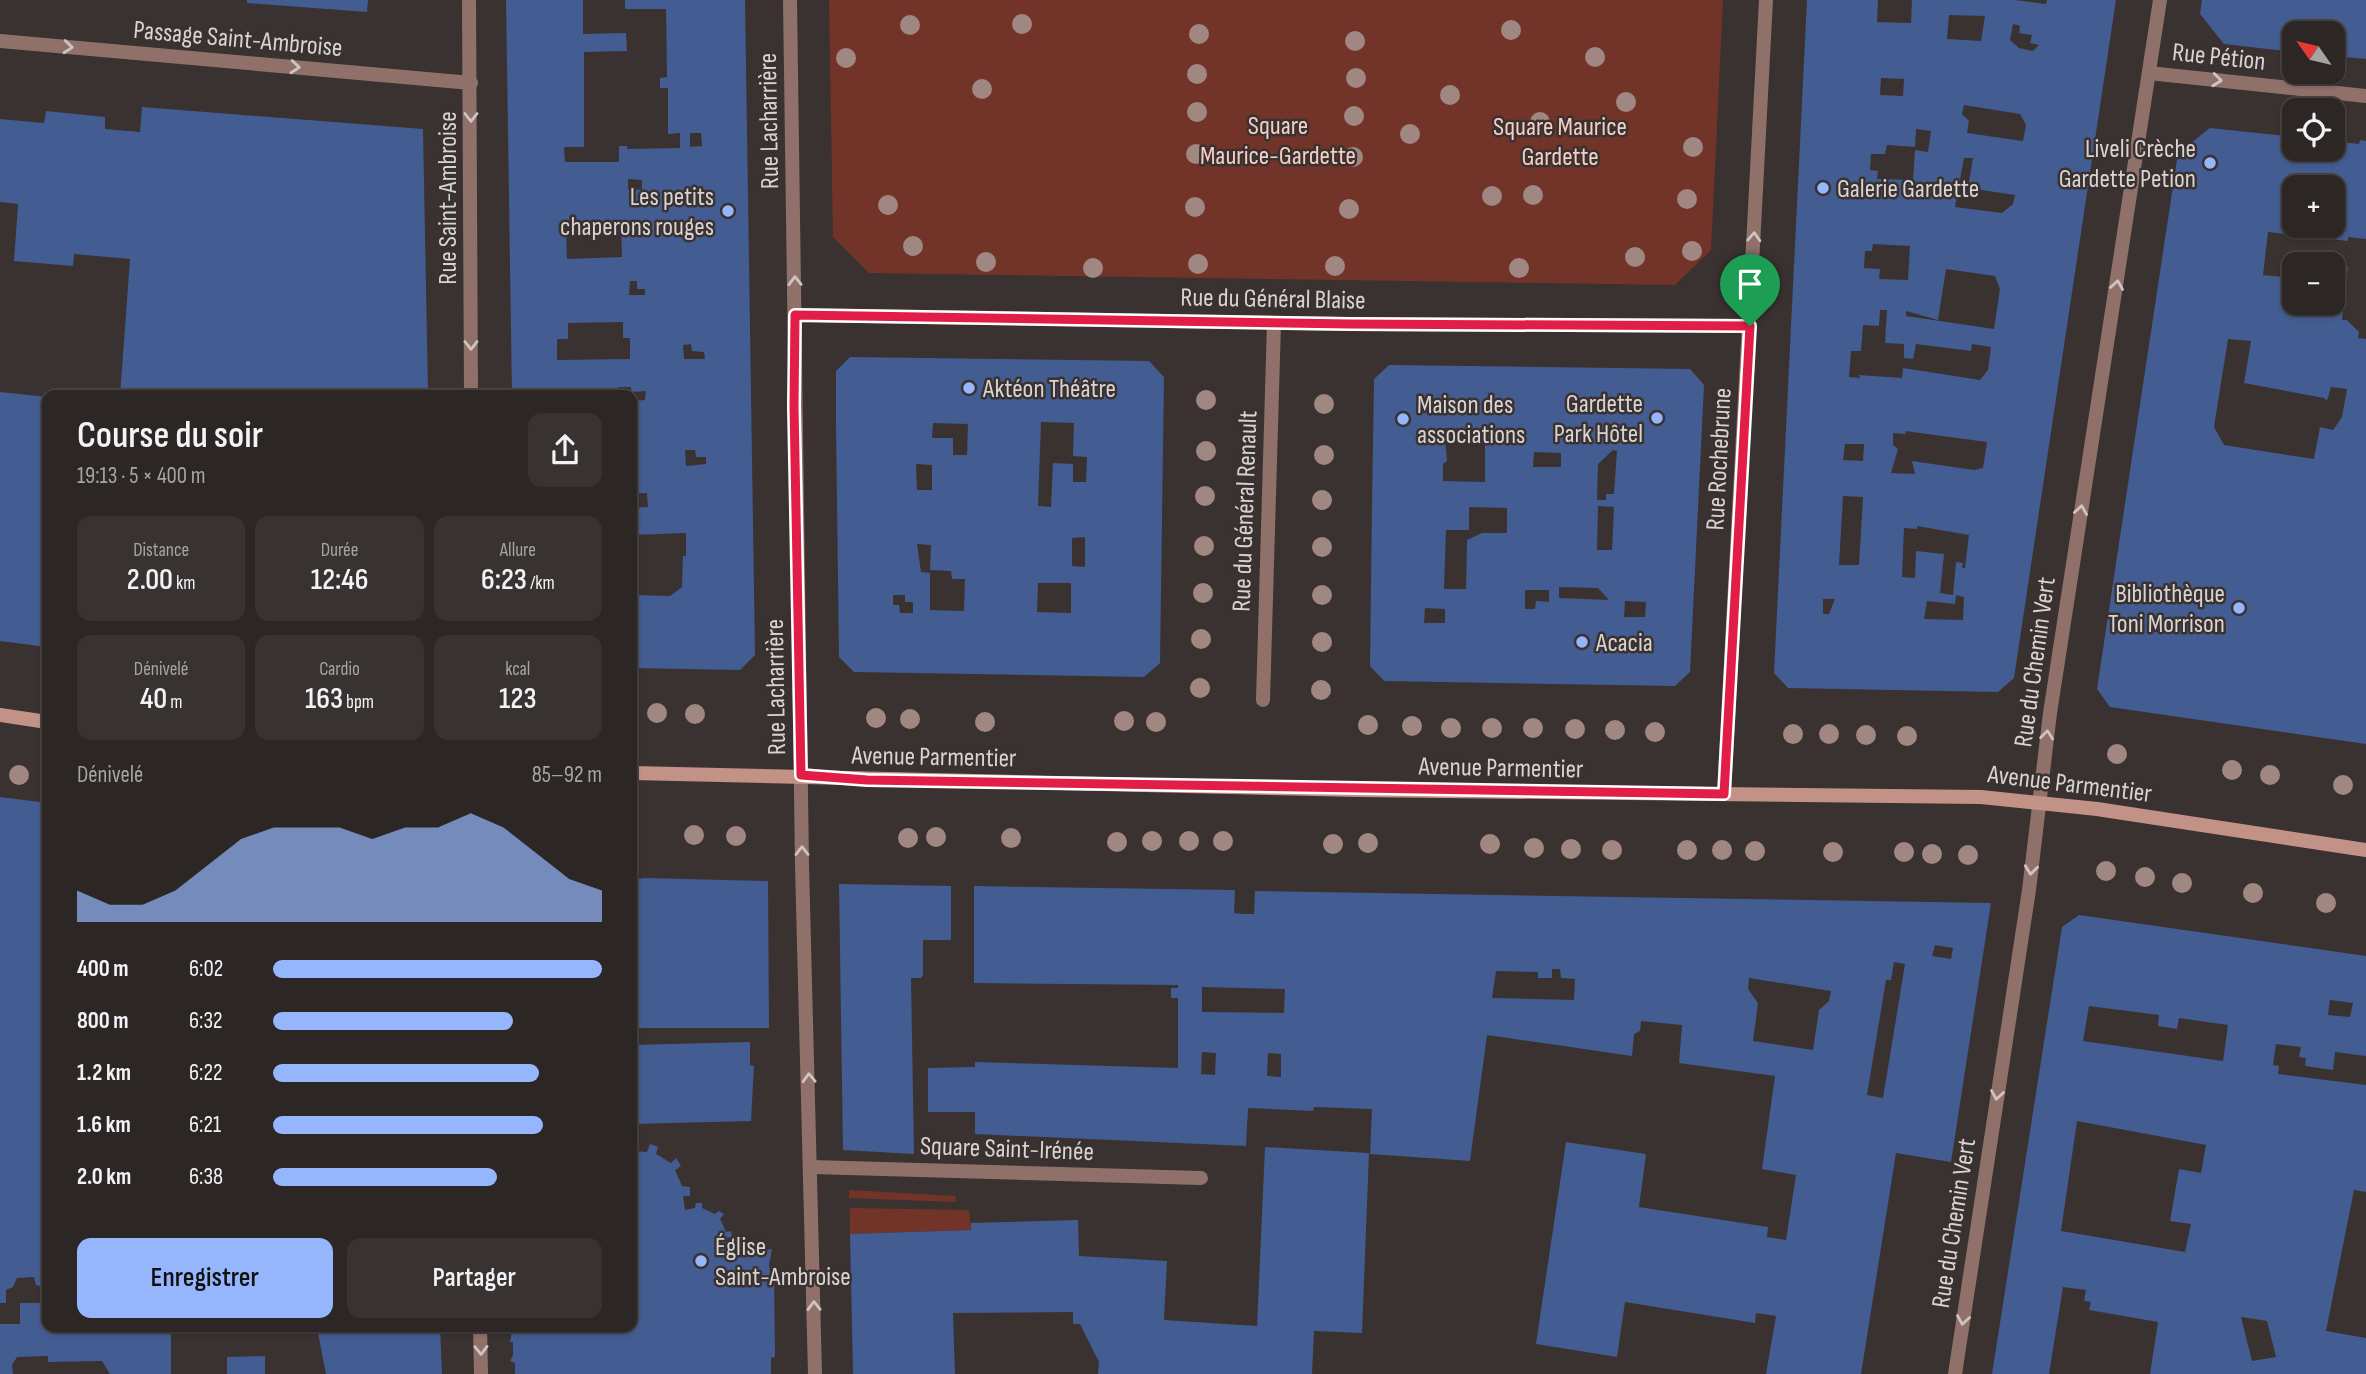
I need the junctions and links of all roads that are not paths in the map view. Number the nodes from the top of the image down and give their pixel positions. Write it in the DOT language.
graph roads {
  1 [pos="469,0"];
  2 [pos="790,0"];
  3 [pos="1766,0"];
  4 [pos="2160,0"];
  5 [pos="0,41"];
  6 [pos="2150,73"];
  7 [pos="471,83"];
  8 [pos="2366,96"];
  9 [pos="795,315"];
  10 [pos="1274,323"];
  11 [pos="1750,326"];
  12 [pos="471,390"];
  13 [pos="1263,700"];
  14 [pos="0,715"];
  15 [pos="42,721"];
  16 [pos="637,773"];
  17 [pos="801,775"];
  18 [pos="1724,794"];
  19 [pos="2037,802"];
  20 [pos="2366,850"];
  21 [pos="811,1167"];
  22 [pos="1202,1178"];
  23 [pos="480,1332"];
  24 [pos="481,1374"];
  25 [pos="815,1374"];
  26 [pos="1955,1374"];
  1 -- 7 [label="street, Rue Saint-Ambroise"];
  9 -- 2 [label="street, Rue Lacharrière, one-way"];
  11 -- 3 [label="street, Rue Rochebrune, one-way"];
  4 -- 6 [label="street, Rue du Chemin Vert"];
  5 -- 7 [label="street, Passage Saint-Ambroise, one-way"];
  6 -- 8 [label="street, Rue Pétion, one-way"];
  19 -- 6 [label="street, Rue du Chemin Vert, one-way"];
  7 -- 12 [label="street, Rue Saint-Ambroise, one-way"];
  9 -- 10 [label="street, Rue du Général Blaise"];
  9 -- 17 [label="street, Rue Lacharrière"];
  10 -- 11 [label="street, Rue du Général Blaise"];
  10 -- 13 [label="street, Rue du Général Renault"];
  11 -- 18 [label="street, Rue Rochebrune"];
  14 -- 15 [label="street"];
  16 -- 17 [label="street, Avenue Parmentier"];
  17 -- 18 [label="street, Avenue Parmentier"];
  21 -- 17 [label="street, Rue Lacharrière, one-way"];
  18 -- 19 [label="street, Avenue Parmentier"];
  19 -- 20 [label="street, Avenue Parmentier"];
  19 -- 26 [label="street, Rue du Chemin Vert, one-way"];
  21 -- 22 [label="street, Square Saint-Irénée"];
  25 -- 21 [label="street, Rue Lacharrière, one-way"];
  23 -- 24 [label="street, one-way"];
}
